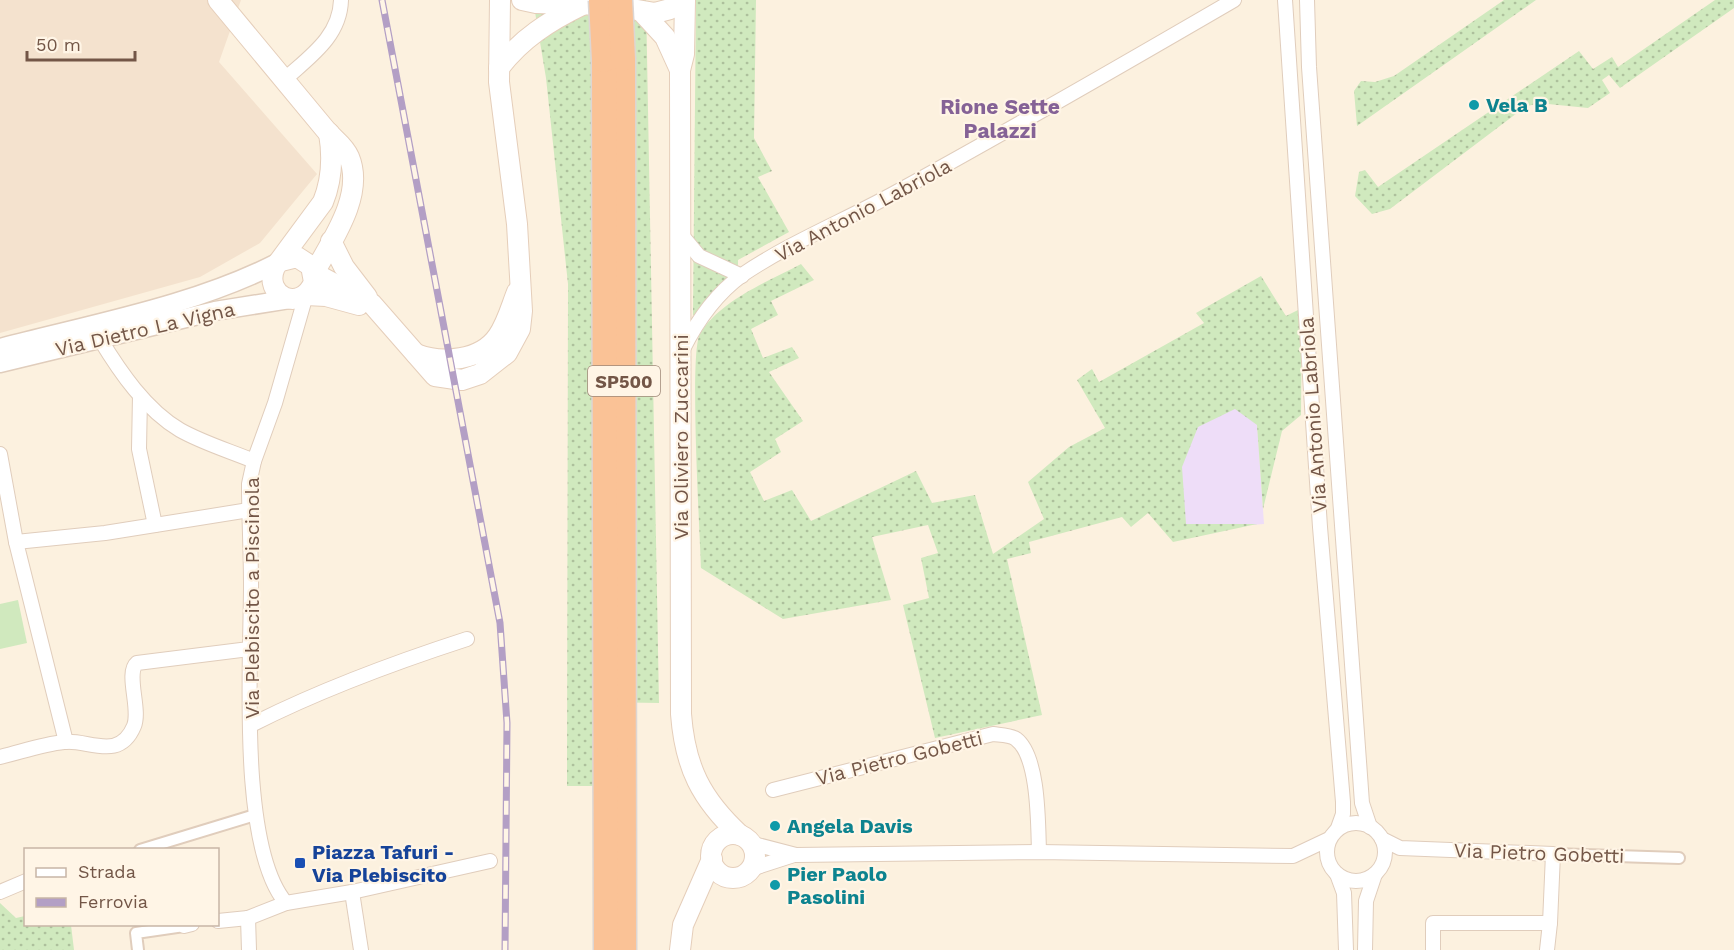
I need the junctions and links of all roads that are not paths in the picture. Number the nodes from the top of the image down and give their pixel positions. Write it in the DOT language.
graph roads {
  1 [pos="218,0"];
  2 [pos="341,0"];
  3 [pos="500,0"];
  4 [pos="522,0"];
  5 [pos="620,0"];
  6 [pos="680,0"];
  7 [pos="685,0"];
  8 [pos="1233,0"];
  9 [pos="1285,0"];
  10 [pos="1307,0"];
  11 [pos="594,2"];
  12 [pos="642,12"];
  13 [pos="614,59"];
  14 [pos="499,68"];
  15 [pos="680,70"];
  16 [pos="284,80"];
  17 [pos="329,133"];
  18 [pos="680,233"];
  19 [pos="331,241"];
  20 [pos="281,261"];
  21 [pos="314,273"];
  22 [pos="741,276"];
  23 [pos="298,297"];
  24 [pos="377,309"];
  25 [pos="100,339"];
  26 [pos="0,348"];
  27 [pos="681,354"];
  28 [pos="0,363"];
  29 [pos="140,396"];
  30 [pos="0,454"];
  31 [pos="254,461"];
  32 [pos="249,510"];
  33 [pos="155,525"];
  34 [pos="16,542"];
  35 [pos="467,639"];
  36 [pos="249,649"];
  37 [pos="616,705"];
  38 [pos="251,725"];
  39 [pos="66,742"];
  40 [pos="0,757"];
  41 [pos="773,790"];
  42 [pos="705,799"];
  43 [pos="255,815"];
  44 [pos="1370,826"];
  45 [pos="1334,834"];
  46 [pos="745,839"];
  47 [pos="1382,839"];
  48 [pos="143,848"];
  49 [pos="1400,848"];
  50 [pos="1039,852"];
  51 [pos="712,854"];
  52 [pos="1300,854"];
  53 [pos="1553,854"];
  54 [pos="796,855"];
  55 [pos="1679,858"];
  56 [pos="1384,860"];
  57 [pos="490,861"];
  58 [pos="1333,870"];
  59 [pos="743,874"];
  60 [pos="1375,874"];
  61 [pos="24,882"];
  62 [pos="0,892"];
  63 [pos="352,892"];
  64 [pos="693,902"];
  65 [pos="286,903"];
  66 [pos="248,918"];
  67 [pos="219,921"];
  68 [pos="1550,923"];
  69 [pos="182,926"];
  70 [pos="138,950"];
  71 [pos="249,950"];
  72 [pos="361,950"];
  73 [pos="606,950"];
  74 [pos="624,950"];
  75 [pos="680,950"];
  76 [pos="1346,950"];
  77 [pos="1365,950"];
  78 [pos="1433,950"];
  79 [pos="1547,950"];
  1 -- 16 [label="main road"];
  2 -- 16 [label="street"];
  3 -- 14 [label="main road"];
  4 -- 11 [label="main road"];
  5 -- 13 [label="highway, SP500, bridge"];
  6 -- 12 [label="main road"];
  7 -- 15 [label="main road, Via Oliviero Zuccarini"];
  8 -- 22 [label="street, Via Antonio Labriola"];
  9 -- 45 [label="street, Via Antonio Labriola"];
  10 -- 44 [label="street, Via Antonio Labriola"];
  11 -- 12 [label="main road"];
  11 -- 13 [label="highway, SP500, bridge"];
  11 -- 14 [label="main road"];
  12 -- 15 [label="main road, Via Oliviero Zuccarini"];
  13 -- 37 [label="highway, SP500"];
  14 -- 24 [label="main road"];
  15 -- 18 [label="main road, Via Oliviero Zuccarini"];
  16 -- 17 [label="main road"];
  17 -- 19 [label="main road"];
  17 -- 20 [label="main road"];
  18 -- 22 [label="street"];
  18 -- 27 [label="main road, Via Oliviero Zuccarini"];
  19 -- 21 [label="main road"];
  19 -- 24 [label="main road"];
  20 -- 21 [label="main road"];
  20 -- 23 [label="main road"];
  20 -- 26 [label="street, Via Dietro La Vigna"];
  21 -- 23 [label="main road"];
  21 -- 24 [label="main road"];
  22 -- 27 [label="street, Via Antonio Labriola"];
  23 -- 24 [label="main road"];
  23 -- 25 [label="street, Via Dietro La Vigna"];
  23 -- 31 [label="street, Via Plebiscito a Piscinola"];
  25 -- 28 [label="street, Via Dietro La Vigna"];
  25 -- 29 [label="street"];
  27 -- 42 [label="main road, Via Oliviero Zuccarini"];
  29 -- 31 [label="street"];
  29 -- 33 [label="street"];
  30 -- 34 [label="street"];
  31 -- 32 [label="street, Via Plebiscito a Piscinola"];
  32 -- 33 [label="street"];
  32 -- 36 [label="street, Via Plebiscito a Piscinola"];
  33 -- 34 [label="street"];
  34 -- 39 [label="street"];
  35 -- 38 [label="street"];
  36 -- 38 [label="street, Via Plebiscito a Piscinola"];
  36 -- 39 [label="street"];
  37 -- 73 [label="highway, SP500"];
  37 -- 74 [label="highway, SP500"];
  38 -- 43 [label="street, Via Plebiscito a Piscinola"];
  39 -- 40 [label="street"];
  41 -- 50 [label="street, Via Pietro Gobetti"];
  42 -- 46 [label="main road, Via Oliviero Zuccarini"];
  42 -- 51 [label="main road, Via Oliviero Zuccarini"];
  43 -- 48 [label="street"];
  43 -- 65 [label="street, Via Plebiscito a Piscinola"];
  44 -- 45 [label="street"];
  44 -- 47 [label="street"];
  45 -- 52 [label="street"];
  45 -- 58 [label="street"];
  46 -- 51 [label="main road"];
  46 -- 54 [label="street"];
  46 -- 59 [label="main road"];
  47 -- 49 [label="street, Via Pietro Gobetti"];
  47 -- 56 [label="street"];
  49 -- 53 [label="street, Via Pietro Gobetti"];
  49 -- 56 [label="street"];
  50 -- 52 [label="street"];
  50 -- 54 [label="street"];
  51 -- 59 [label="main road"];
  51 -- 64 [label="main road"];
  52 -- 58 [label="street"];
  53 -- 55 [label="street, Via Pietro Gobetti"];
  53 -- 68 [label="street"];
  54 -- 59 [label="street"];
  56 -- 60 [label="street"];
  57 -- 63 [label="street"];
  58 -- 60 [label="street"];
  58 -- 76 [label="street"];
  59 -- 64 [label="main road"];
  60 -- 77 [label="street"];
  61 -- 62 [label="street"];
  63 -- 65 [label="street"];
  63 -- 72 [label="street"];
  64 -- 75 [label="main road"];
  65 -- 66 [label="street"];
  66 -- 67 [label="street"];
  66 -- 71 [label="street"];
  68 -- 78 [label="street"];
  68 -- 79 [label="street"];
  69 -- 70 [label="street"];
}
